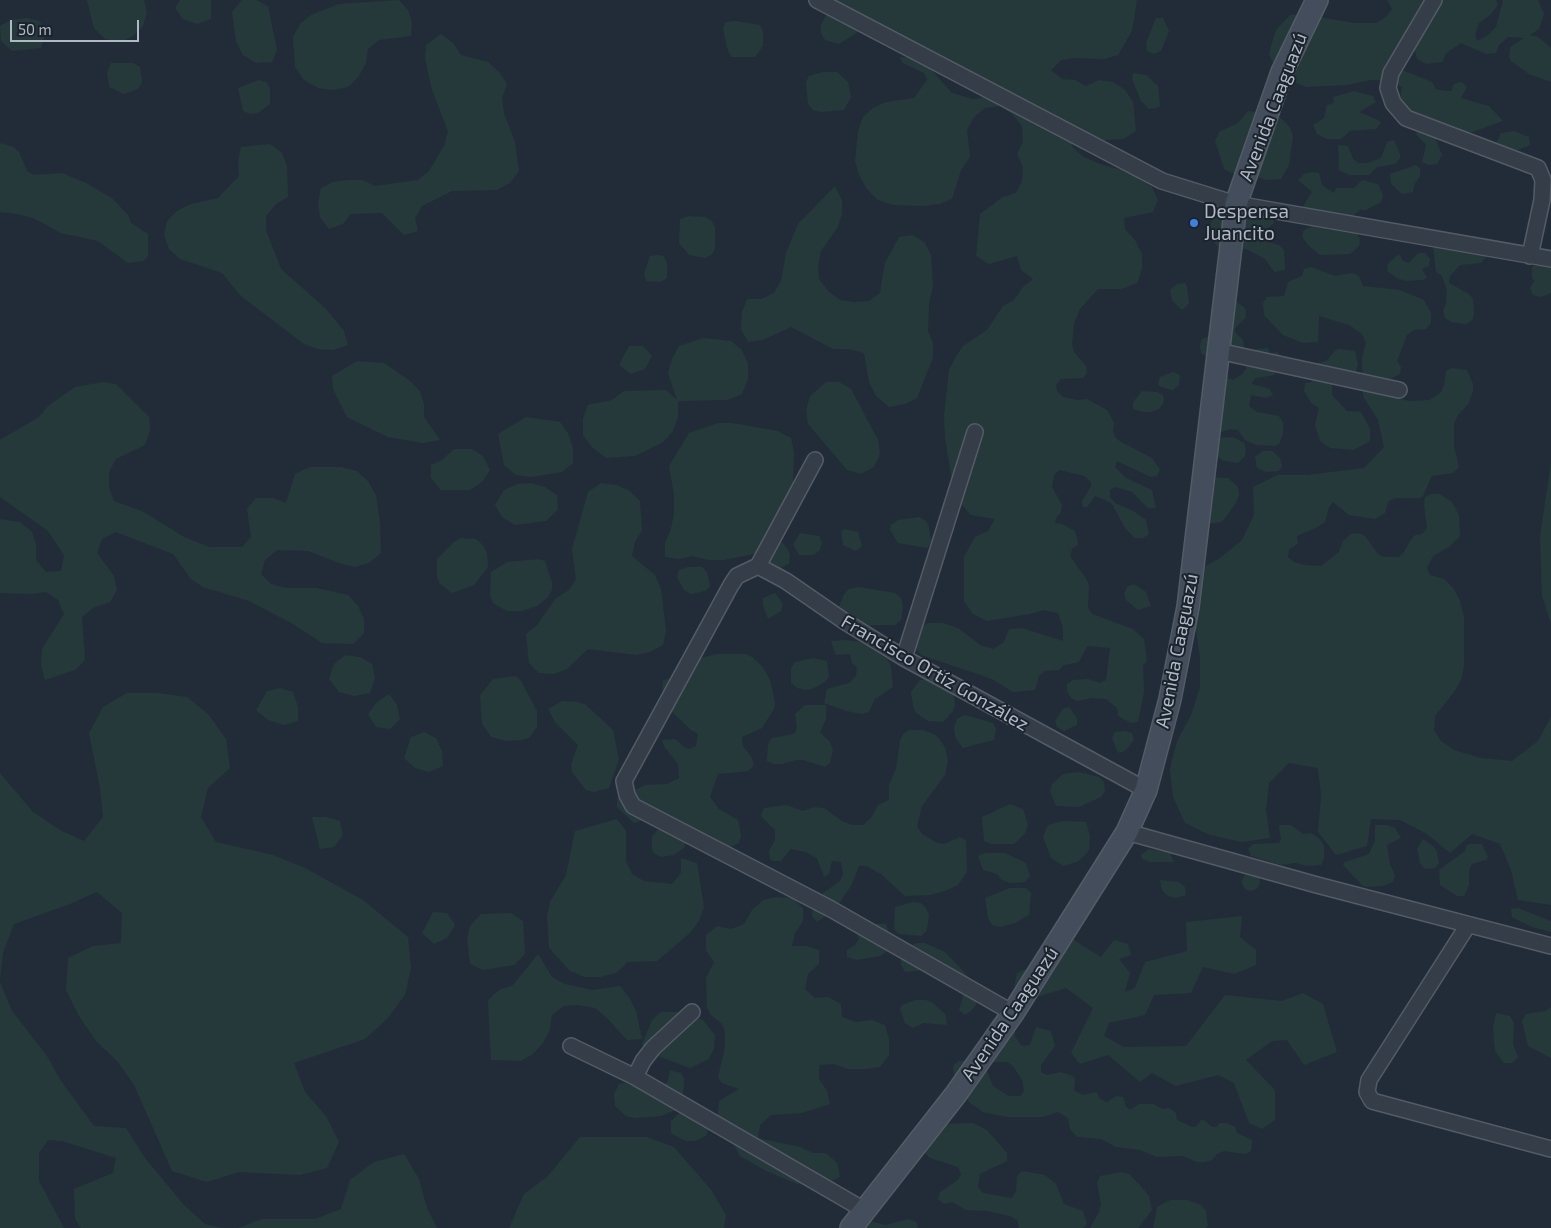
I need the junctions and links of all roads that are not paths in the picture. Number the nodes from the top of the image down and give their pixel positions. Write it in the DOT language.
graph roads {
  1 [pos="817,0"];
  2 [pos="1317,0"];
  3 [pos="1434,0"];
  4 [pos="1236,204"];
  5 [pos="1530,256"];
  6 [pos="1551,259"];
  7 [pos="1218,351"];
  8 [pos="1399,390"];
  9 [pos="975,432"];
  10 [pos="815,460"];
  11 [pos="758,566"];
  12 [pos="904,658"];
  13 [pos="1146,790"];
  14 [pos="1127,832"];
  15 [pos="1468,925"];
  16 [pos="1551,946"];
  17 [pos="692,1012"];
  18 [pos="1013,1013"];
  19 [pos="571,1046"];
  20 [pos="635,1077"];
  21 [pos="1551,1149"];
  22 [pos="864,1210"];
  23 [pos="851,1228"];
  1 -- 4 [label="street"];
  2 -- 4 [label="street, Avenida Caaguazú"];
  3 -- 5 [label="street"];
  4 -- 5 [label="street"];
  4 -- 7 [label="street, Avenida Caaguazú"];
  5 -- 6 [label="street"];
  7 -- 8 [label="street"];
  7 -- 13 [label="street, Avenida Caaguazú"];
  9 -- 12 [label="street"];
  10 -- 11 [label="street"];
  11 -- 12 [label="street, Francisco Ortíz González"];
  11 -- 18 [label="street"];
  12 -- 13 [label="street, Francisco Ortíz González"];
  13 -- 14 [label="street, Avenida Caaguazú"];
  14 -- 15 [label="street"];
  14 -- 18 [label="street, Avenida Caaguazú"];
  15 -- 16 [label="street"];
  15 -- 21 [label="street"];
  17 -- 20 [label="street"];
  18 -- 22 [label="street, Avenida Caaguazú"];
  19 -- 20 [label="street"];
  20 -- 22 [label="street"];
  22 -- 23 [label="street, Avenida Caaguazú"];
}
